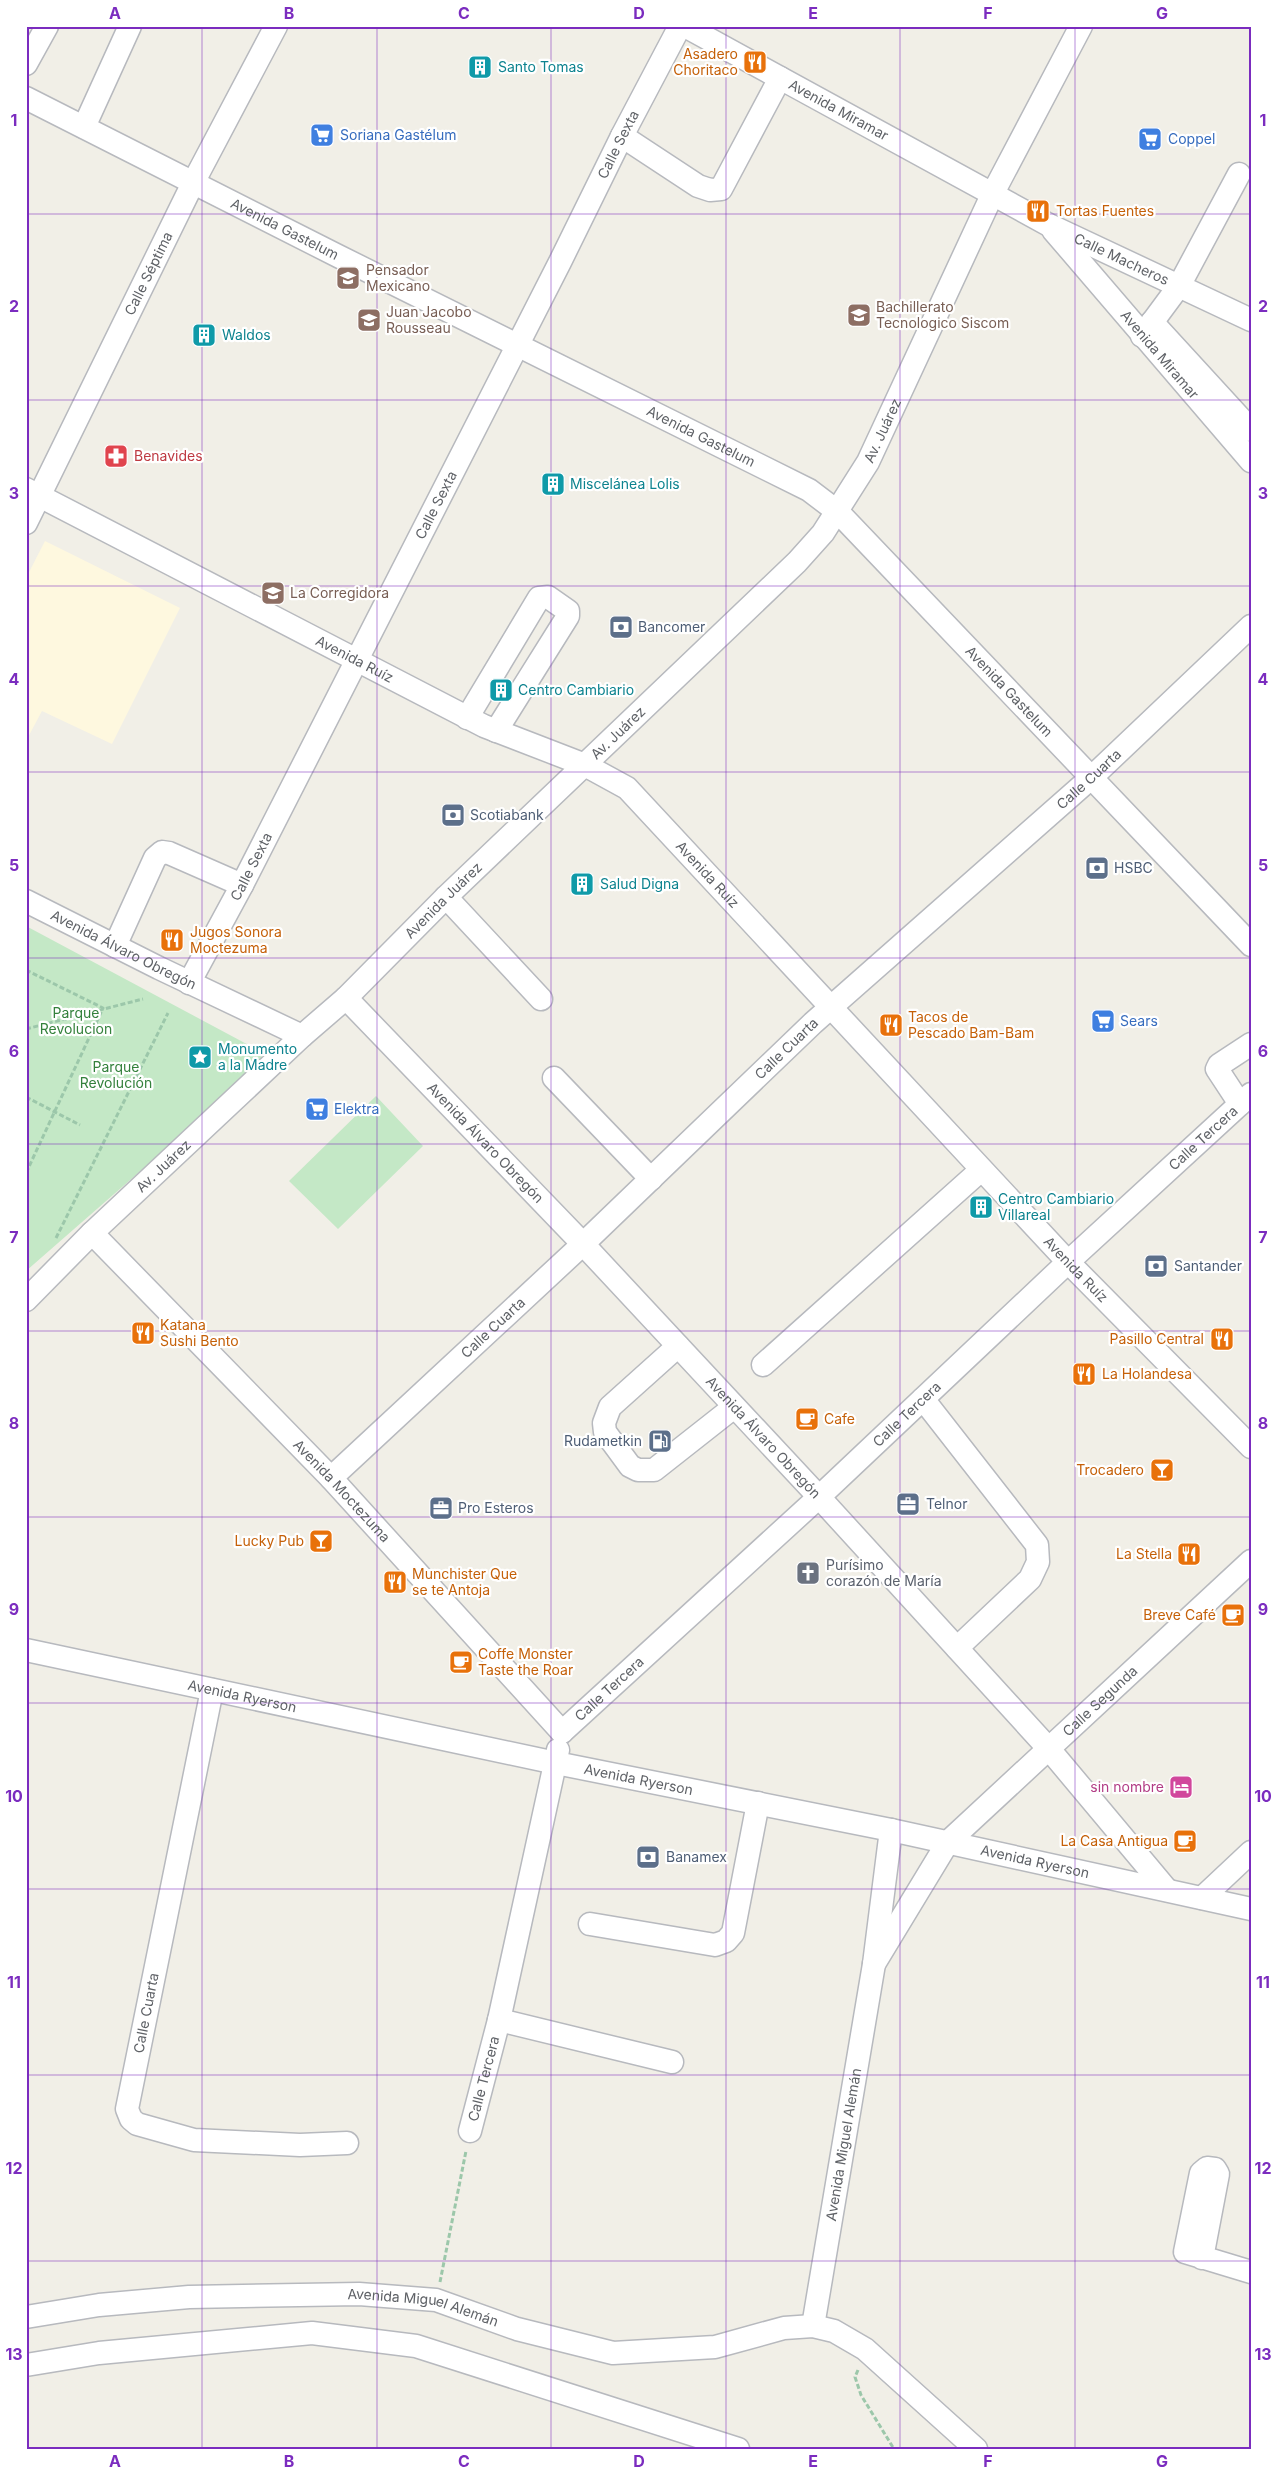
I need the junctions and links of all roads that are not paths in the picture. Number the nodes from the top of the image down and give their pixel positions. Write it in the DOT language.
graph roads {
  1 [pos="46,26"];
  2 [pos="130,26"];
  3 [pos="276,26"];
  4 [pos="680,26"];
  5 [pos="685,26"];
  6 [pos="1081,26"];
  7 [pos="26,64"];
  8 [pos="780,78"];
  9 [pos="26,98"];
  10 [pos="84,127"];
  11 [pos="622,136"];
  12 [pos="1239,174"];
  13 [pos="193,183"];
  14 [pos="994,194"];
  15 [pos="1049,225"];
  16 [pos="1180,286"];
  17 [pos="1251,320"];
  18 [pos="1147,329"];
  19 [pos="516,345"];
  20 [pos="1251,430"];
  21 [pos="1251,461"];
  22 [pos="33,493"];
  23 [pos="838,512"];
  24 [pos="26,523"];
  25 [pos="1251,626"];
  26 [pos="356,660"];
  27 [pos="467,718"];
  28 [pos="496,731"];
  29 [pos="584,765"];
  30 [pos="1092,777"];
  31 [pos="242,885"];
  32 [pos="446,897"];
  33 [pos="26,900"];
  34 [pos="1251,945"];
  35 [pos="115,946"];
  36 [pos="189,982"];
  37 [pos="346,998"];
  38 [pos="541,999"];
  39 [pos="830,1009"];
  40 [pos="302,1036"];
  41 [pos="1251,1044"];
  42 [pos="554,1078"];
  43 [pos="1245,1099"];
  44 [pos="981,1170"];
  45 [pos="651,1178"];
  46 [pos="92,1233"];
  47 [pos="583,1244"];
  48 [pos="1068,1262"];
  49 [pos="27,1297"];
  50 [pos="678,1346"];
  51 [pos="763,1365"];
  52 [pos="923,1399"];
  53 [pos="734,1407"];
  54 [pos="1251,1447"];
  55 [pos="331,1478"];
  56 [pos="819,1497"];
  57 [pos="1251,1561"];
  58 [pos="957,1648"];
  59 [pos="26,1650"];
  60 [pos="212,1690"];
  61 [pos="562,1732"];
  62 [pos="1049,1749"];
  63 [pos="556,1763"];
  64 [pos="758,1803"];
  65 [pos="891,1830"];
  66 [pos="948,1842"];
  67 [pos="1251,1852"];
  68 [pos="1167,1890"];
  69 [pos="1202,1898"];
  70 [pos="1251,1909"];
  71 [pos="590,1924"];
  72 [pos="874,1964"];
  73 [pos="499,2020"];
  74 [pos="672,2062"];
  75 [pos="470,2131"];
  76 [pos="347,2143"];
  77 [pos="1202,2258"];
  78 [pos="1251,2272"];
  79 [pos="26,2317"];
  80 [pos="813,2326"];
  81 [pos="26,2365"];
  82 [pos="738,2449"];
  83 [pos="976,2449"];
  1 -- 7 [label="street"];
  2 -- 10 [label="street"];
  3 -- 13 [label="street, Calle Séptima"];
  4 -- 11 [label="street, Calle Sexta"];
  5 -- 8 [label="street, Avenida Miramar"];
  6 -- 14 [label="street, Av. Juárez"];
  8 -- 11 [label="street"];
  8 -- 14 [label="street, Avenida Miramar"];
  9 -- 10 [label="street, Avenida Gastelum"];
  10 -- 13 [label="street, Avenida Gastelum"];
  11 -- 19 [label="street, Calle Sexta"];
  12 -- 16 [label="street"];
  13 -- 19 [label="street, Avenida Gastelum"];
  13 -- 22 [label="street, Calle Séptima"];
  14 -- 15 [label="street, Calle Macheros"];
  14 -- 23 [label="street, Av. Juárez"];
  15 -- 16 [label="street, Calle Macheros"];
  15 -- 18 [label="street, Avenida Miramar"];
  16 -- 17 [label="street, Calle Macheros"];
  16 -- 18 [label="street"];
  18 -- 20 [label="street, Avenida Miramar"];
  18 -- 21 [label="street, Avenida Miramar"];
  19 -- 23 [label="street, Avenida Gastelum"];
  19 -- 26 [label="street, Calle Sexta"];
  22 -- 24 [label="street, Calle Séptima"];
  22 -- 26 [label="street, Avenida Ruíz"];
  23 -- 29 [label="street, Av. Juárez"];
  23 -- 30 [label="street, Avenida Gastelum"];
  25 -- 30 [label="street, Calle Cuarta"];
  26 -- 27 [label="street, Avenida Ruíz"];
  26 -- 31 [label="street, Calle Sexta"];
  27 -- 28 [label="street, Avenida Ruíz"];
  27 -- 28 [label="street"];
  28 -- 29 [label="street, Avenida Ruíz"];
  29 -- 32 [label="street, Avenida Juárez"];
  29 -- 39 [label="street, Avenida Ruíz"];
  30 -- 34 [label="street, Avenida Gastelum"];
  30 -- 39 [label="street, Calle Cuarta"];
  31 -- 35 [label="street"];
  31 -- 36 [label="street, Calle Sexta"];
  32 -- 37 [label="street, Avenida Juárez"];
  32 -- 38 [label="street"];
  33 -- 35 [label="street, Avenida Álvaro Obregón"];
  35 -- 36 [label="street, Avenida Álvaro Obregón"];
  36 -- 40 [label="street, Avenida Álvaro Obregón"];
  37 -- 40 [label="street, Avenida Juárez"];
  37 -- 47 [label="street, Avenida Álvaro Obregón"];
  39 -- 44 [label="street, Avenida Ruíz"];
  39 -- 45 [label="street, Calle Cuarta"];
  40 -- 46 [label="street, Av. Juárez"];
  41 -- 43 [label="street"];
  42 -- 45 [label="street"];
  43 -- 48 [label="street, Calle Tercera"];
  44 -- 48 [label="street, Avenida Ruíz"];
  44 -- 51 [label="street"];
  45 -- 47 [label="street, Calle Cuarta"];
  46 -- 49 [label="street, Av. Juárez"];
  46 -- 55 [label="street, Avenida Moctezuma"];
  47 -- 50 [label="street, Avenida Álvaro Obregón"];
  47 -- 55 [label="street, Calle Cuarta"];
  48 -- 52 [label="street, Calle Tercera"];
  48 -- 54 [label="street, Avenida Ruíz"];
  50 -- 53 [label="street, Avenida Álvaro Obregón"];
  50 -- 53 [label="street"];
  52 -- 56 [label="street, Calle Tercera"];
  52 -- 58 [label="street"];
  53 -- 56 [label="street, Avenida Álvaro Obregón"];
  55 -- 61 [label="street, Avenida Moctezuma"];
  56 -- 58 [label="street, Avenida Álvaro Obregón"];
  56 -- 61 [label="street, Calle Tercera"];
  57 -- 62 [label="street, Calle Segunda"];
  58 -- 62 [label="street, Avenida Álvaro Obregón"];
  59 -- 60 [label="street, Avenida Ryerson"];
  60 -- 63 [label="street, Avenida Ryerson"];
  60 -- 76 [label="street, Calle Cuarta"];
  61 -- 63 [label="street"];
  62 -- 66 [label="street, Calle Segunda"];
  62 -- 68 [label="street, Avenida Álvaro Obregón"];
  63 -- 64 [label="street, Avenida Ryerson"];
  63 -- 73 [label="street, Calle Tercera"];
  64 -- 65 [label="street, Avenida Ryerson"];
  64 -- 71 [label="street"];
  65 -- 66 [label="street, Avenida Ryerson"];
  65 -- 72 [label="street, Avenida Miguel Alemán"];
  66 -- 68 [label="street, Avenida Ryerson"];
  66 -- 72 [label="street, Avenida Miguel Alemán"];
  67 -- 69 [label="street"];
  68 -- 69 [label="street, Avenida Ryerson"];
  69 -- 70 [label="street, Avenida Ryerson"];
  72 -- 80 [label="street, Avenida Miguel Alemán"];
  73 -- 74 [label="street"];
  73 -- 75 [label="street, Calle Tercera"];
  77 -- 78 [label="street"];
  79 -- 80 [label="street, Avenida Miguel Alemán"];
  80 -- 83 [label="street, Avenida Miguel Alemán"];
  81 -- 82 [label="street"];
}
